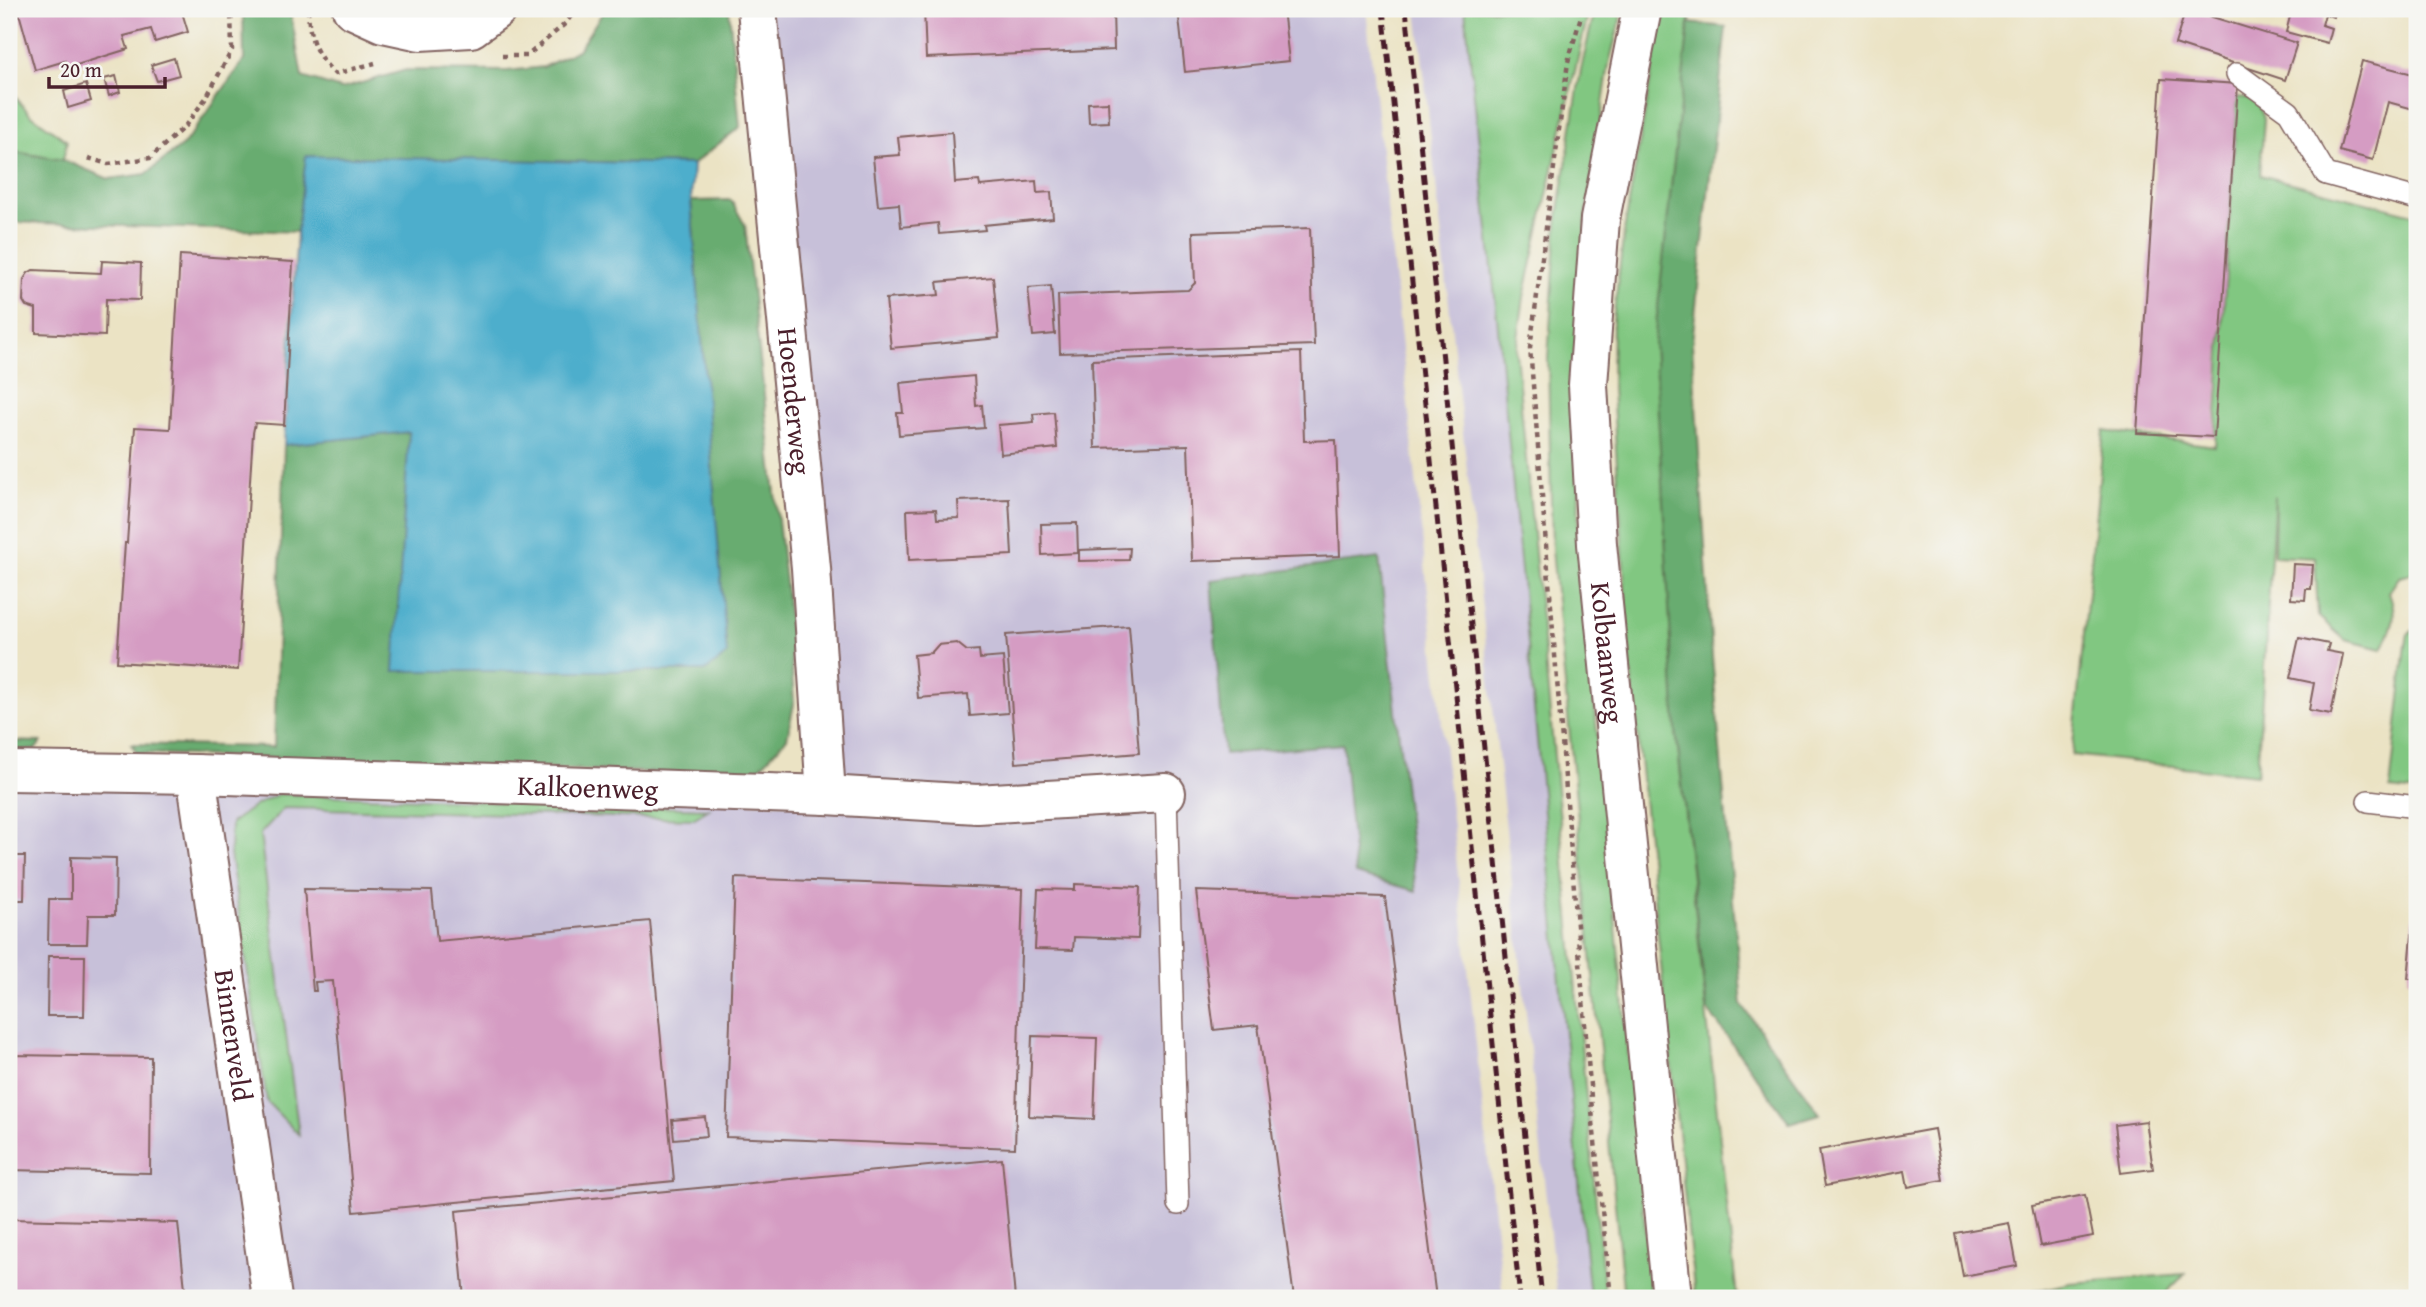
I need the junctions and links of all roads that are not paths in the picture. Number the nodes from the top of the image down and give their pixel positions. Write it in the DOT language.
graph roads {
  1 [pos="352,9"];
  2 [pos="498,9"];
  3 [pos="757,9"];
  4 [pos="1642,9"];
  5 [pos="2237,74"];
  6 [pos="2417,199"];
  7 [pos="9,771"];
  8 [pos="196,774"];
  9 [pos="1166,793"];
  10 [pos="826,795"];
  11 [pos="2368,801"];
  12 [pos="2417,807"];
  13 [pos="1178,1204"];
  14 [pos="272,1298"];
  15 [pos="1672,1298"];
  1 -- 2 [label="street"];
  3 -- 10 [label="street, Hoenderweg"];
  4 -- 15 [label="street, Kolbaanweg"];
  5 -- 6 [label="lane"];
  7 -- 8 [label="street, Kalkoenweg"];
  8 -- 10 [label="street, Kalkoenweg"];
  8 -- 14 [label="street, Binnenveld"];
  9 -- 10 [label="street, Kalkoenweg"];
  9 -- 13 [label="lane"];
  11 -- 12 [label="lane"];
}
